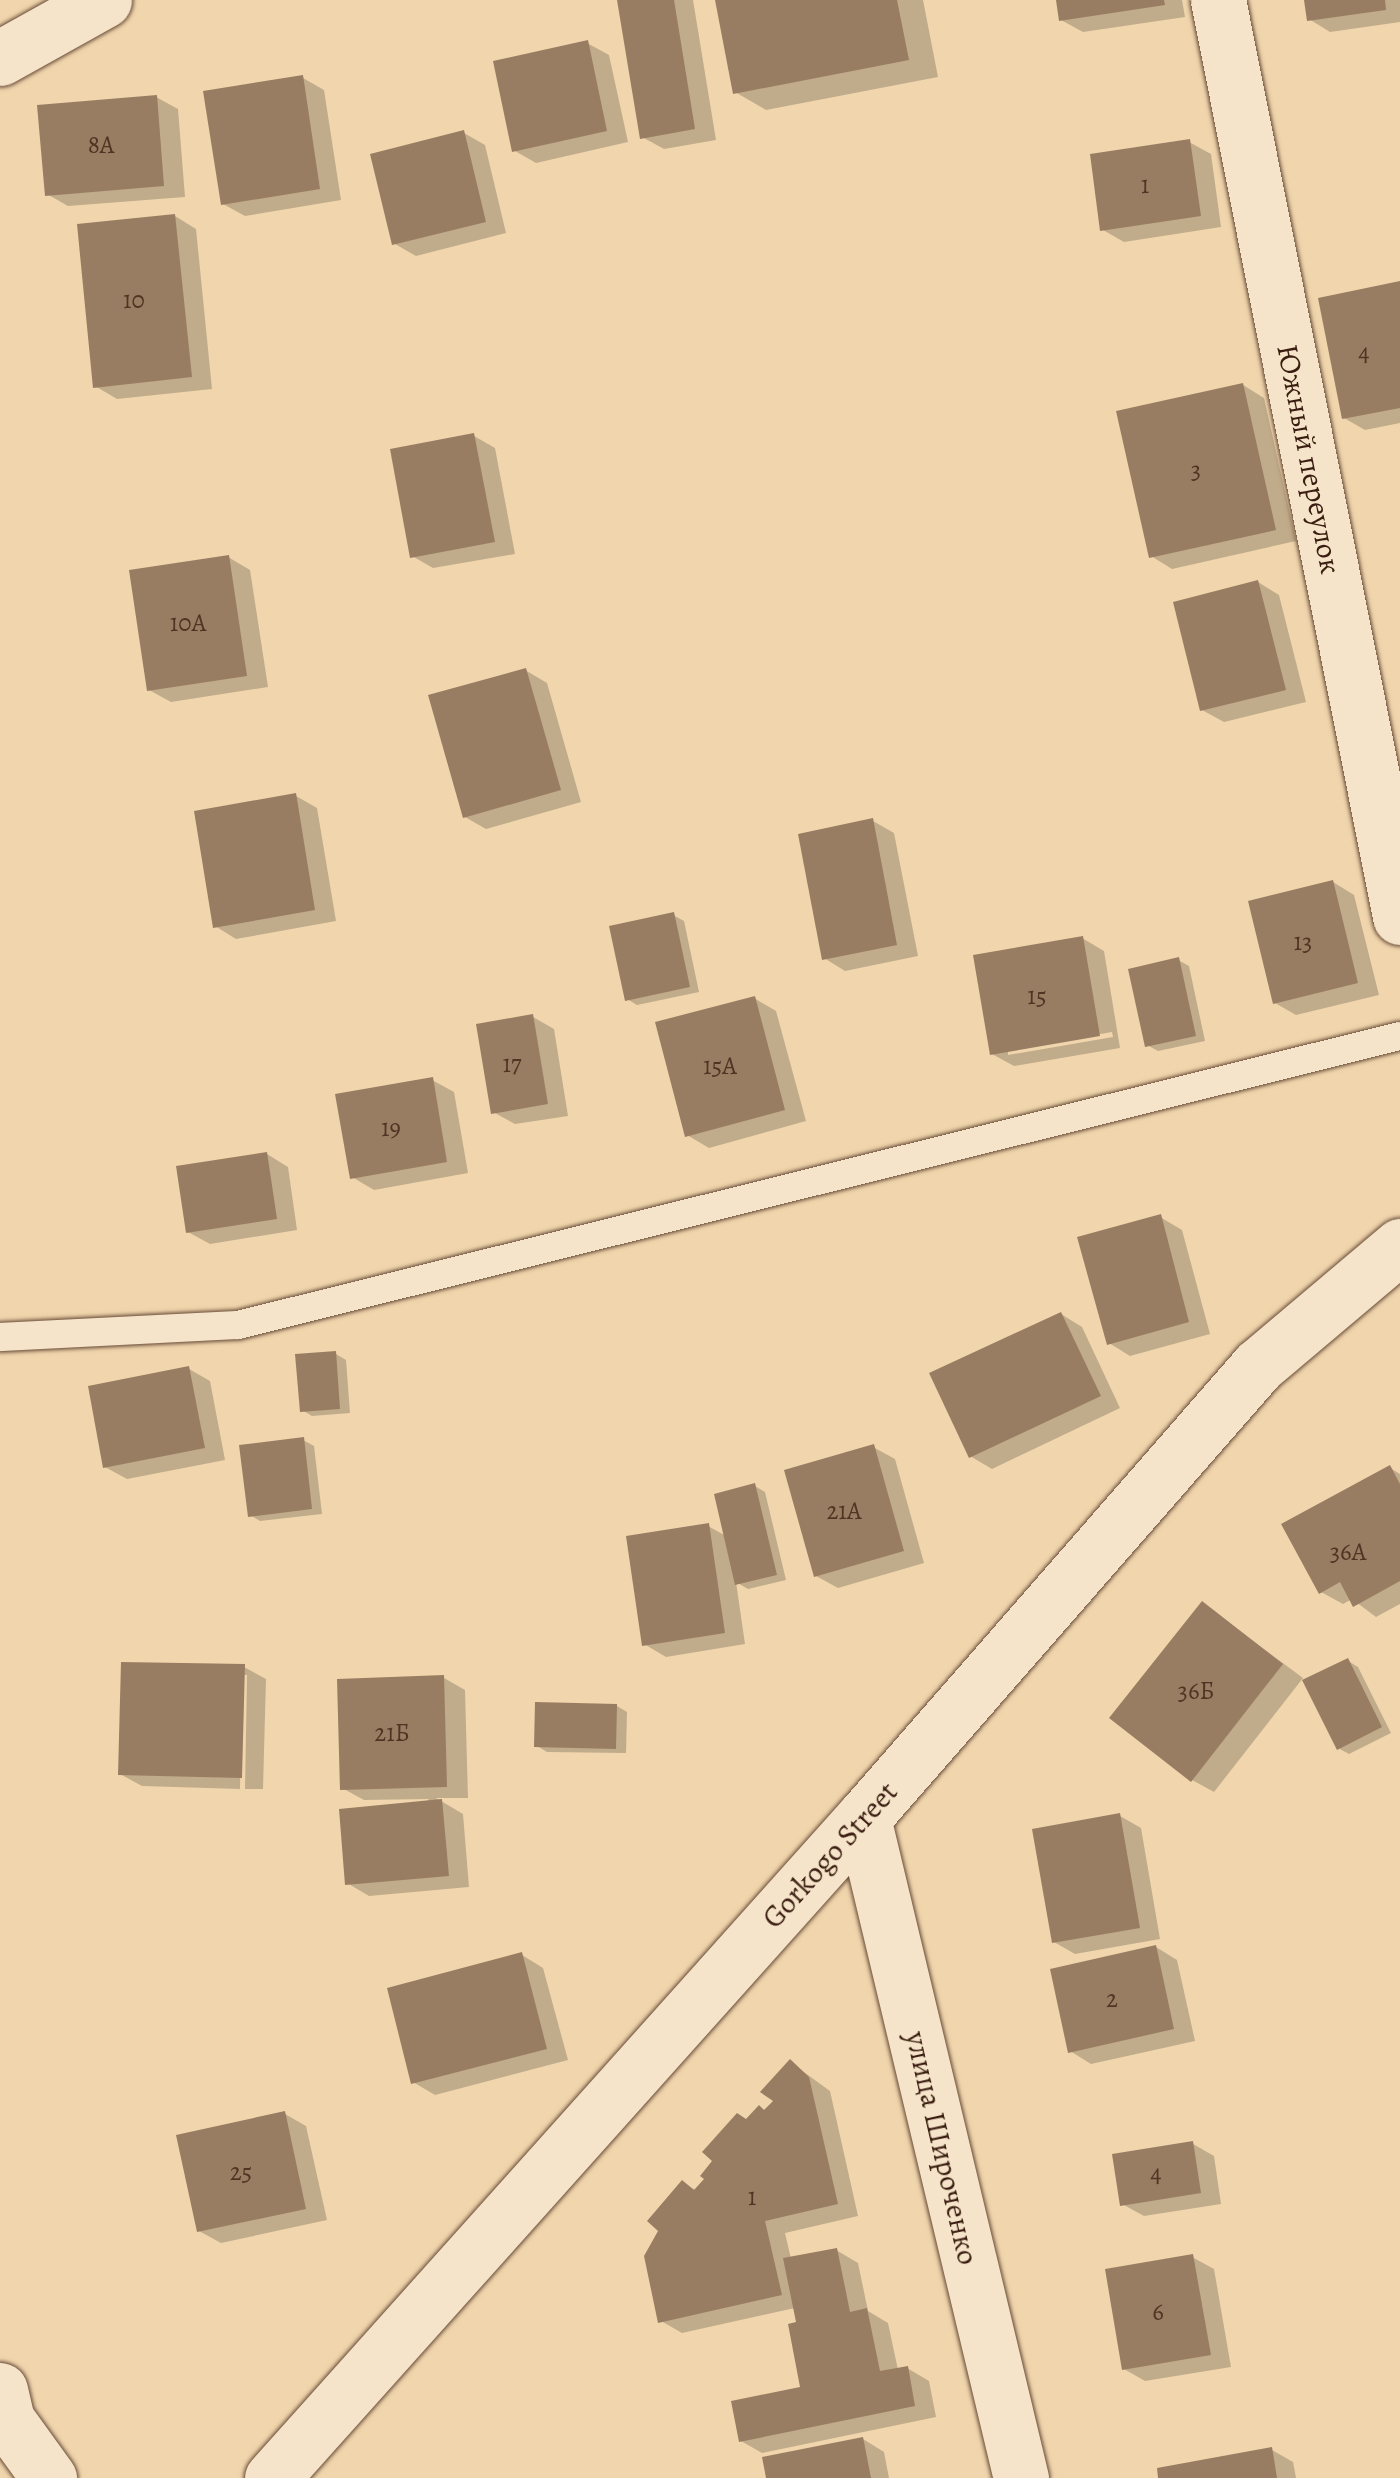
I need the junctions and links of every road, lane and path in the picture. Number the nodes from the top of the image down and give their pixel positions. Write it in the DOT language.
graph roads {
  1 [pos="104,0"];
  2 [pos="1218,0"];
  3 [pos="0,58"];
  4 [pos="1400,918"];
  5 [pos="1400,1036"];
  6 [pos="1400,1246"];
  7 [pos="0,1338"];
  8 [pos="863,1818"];
  9 [pos="0,2390"];
  10 [pos="49,2478"];
  11 [pos="272,2478"];
  12 [pos="1021,2478"];
  1 -- 3 [label="street"];
  2 -- 4 [label="street, Южный переулок"];
  5 -- 7 [label="lane"];
  6 -- 8 [label="street, Gorkogo Street"];
  8 -- 11 [label="street, Gorkogo Street"];
  8 -- 12 [label="street, улица Широченко"];
  9 -- 10 [label="street"];
}
